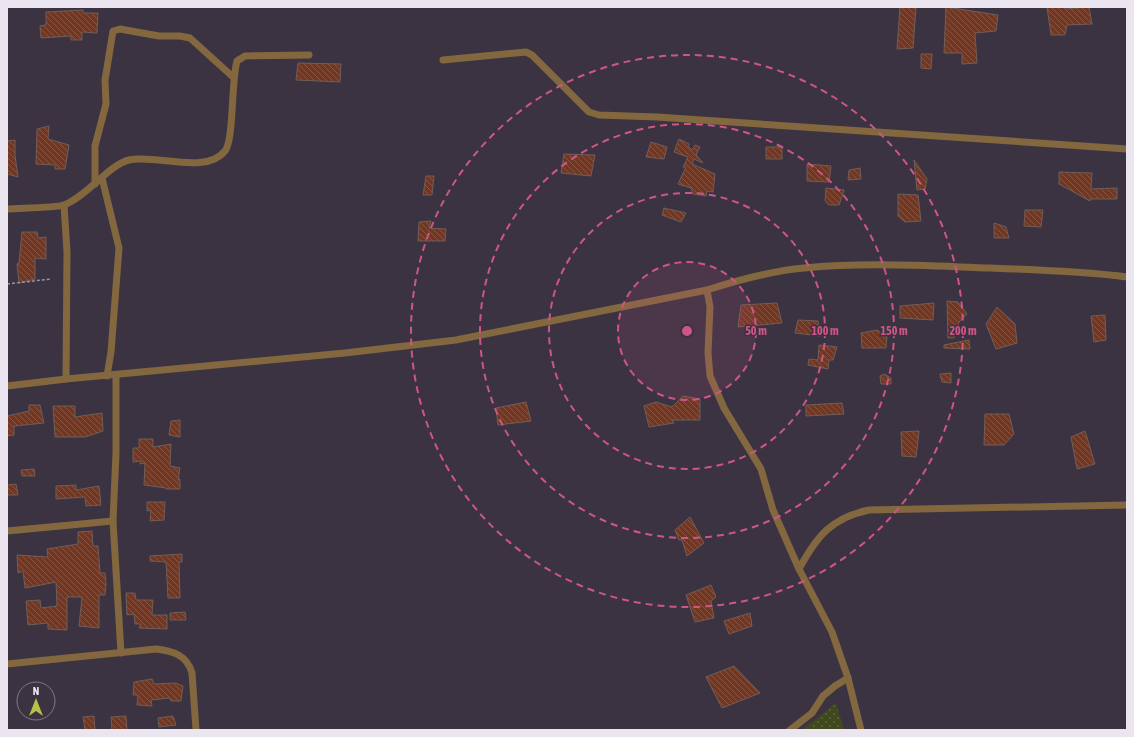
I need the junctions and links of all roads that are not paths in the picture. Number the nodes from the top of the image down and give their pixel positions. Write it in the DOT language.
graph roads {
  1 [pos="308,55"];
  2 [pos="443,60"];
  3 [pos="233,77"];
  4 [pos="1127,148"];
  5 [pos="102,178"];
  6 [pos="95,184"];
  7 [pos="64,205"];
  8 [pos="7,209"];
  9 [pos="1127,277"];
  10 [pos="707,290"];
  11 [pos="116,375"];
  12 [pos="108,376"];
  13 [pos="66,379"];
  14 [pos="7,386"];
  15 [pos="1127,505"];
  16 [pos="113,521"];
  17 [pos="7,531"];
  18 [pos="799,570"];
  19 [pos="120,653"];
  20 [pos="7,664"];
  21 [pos="848,678"];
  22 [pos="196,730"];
  23 [pos="790,730"];
  24 [pos="861,730"];
  1 -- 3 [label="street"];
  2 -- 4 [label="street"];
  3 -- 5 [label="street"];
  3 -- 6 [label="street"];
  5 -- 6 [label="street"];
  5 -- 12 [label="street"];
  6 -- 7 [label="street"];
  7 -- 8 [label="street"];
  7 -- 13 [label="street"];
  9 -- 10 [label="street"];
  10 -- 11 [label="street"];
  10 -- 18 [label="street"];
  11 -- 12 [label="street"];
  11 -- 16 [label="street"];
  12 -- 13 [label="street"];
  13 -- 14 [label="street"];
  15 -- 18 [label="street"];
  16 -- 17 [label="street"];
  16 -- 19 [label="street"];
  18 -- 21 [label="street"];
  19 -- 20 [label="street"];
  19 -- 22 [label="street"];
  21 -- 23 [label="street"];
  21 -- 24 [label="street"];
}
